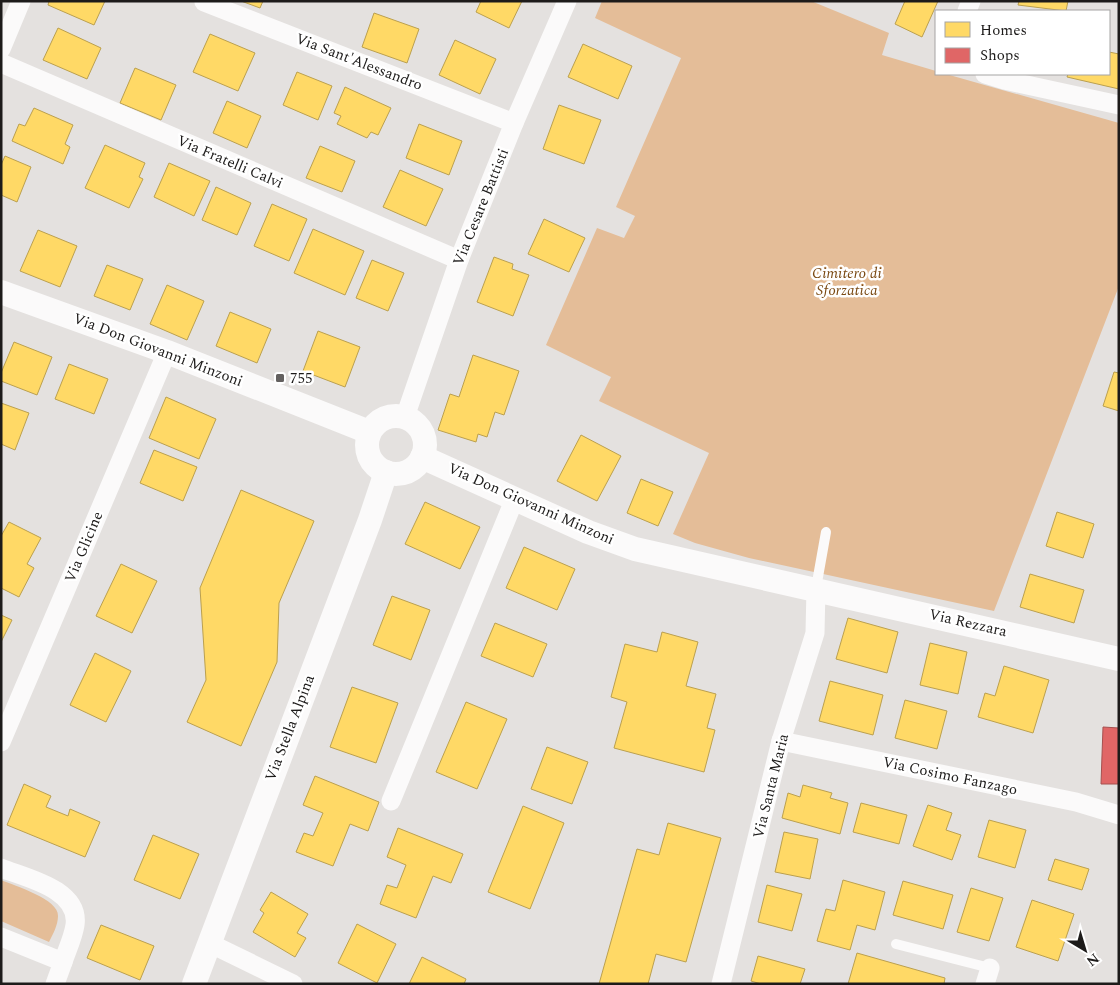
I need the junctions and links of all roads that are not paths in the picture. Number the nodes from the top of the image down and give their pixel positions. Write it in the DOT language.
graph roads {
  1 [pos="22,1"];
  2 [pos="566,1"];
  3 [pos="204,2"];
  4 [pos="1,49"];
  5 [pos="1,63"];
  6 [pos="988,75"];
  7 [pos="1119,105"];
  8 [pos="514,123"];
  9 [pos="459,260"];
  10 [pos="2,293"];
  11 [pos="167,352"];
  12 [pos="405,417"];
  13 [pos="369,432"];
  14 [pos="422,457"];
  15 [pos="386,472"];
  16 [pos="515,498"];
  17 [pos="826,532"];
  18 [pos="816,588"];
  19 [pos="1119,659"];
  20 [pos="781,741"];
  21 [pos="1,742"];
  22 [pos="391,801"];
  23 [pos="1119,815"];
  24 [pos="1,868"];
  25 [pos="1,937"];
  26 [pos="209,943"];
  27 [pos="896,944"];
  28 [pos="63,962"];
  29 [pos="987,976"];
  30 [pos="55,984"];
  31 [pos="194,984"];
  32 [pos="293,984"];
  33 [pos="721,984"];
  1 -- 4 [label="street"];
  2 -- 8 [label="street, Via Cesare Battisti"];
  3 -- 8 [label="street, Via Sant'Alessandro"];
  5 -- 9 [label="street, Via Fratelli Calvi"];
  6 -- 7 [label="street"];
  8 -- 9 [label="street, Via Cesare Battisti"];
  9 -- 12 [label="street, Via Cesare Battisti"];
  10 -- 11 [label="street, Via Don Giovanni Minzoni"];
  11 -- 13 [label="street, Via Don Giovanni Minzoni"];
  11 -- 21 [label="street, Via Glicine"];
  12 -- 13 [label="street"];
  12 -- 14 [label="street"];
  13 -- 15 [label="street"];
  14 -- 15 [label="street"];
  14 -- 16 [label="street, Via Don Giovanni Minzoni"];
  15 -- 26 [label="street, Via Stella Alpina"];
  16 -- 18 [label="street, Via Don Giovanni Minzoni"];
  16 -- 22 [label="street"];
  17 -- 18 [label="lane"];
  18 -- 19 [label="street, Via Rezzara"];
  18 -- 20 [label="street, Via Santa Maria"];
  20 -- 23 [label="street, Via Cosimo Fanzago"];
  20 -- 33 [label="street, Via Santa Maria"];
  24 -- 28 [label="street"];
  25 -- 28 [label="street"];
  26 -- 31 [label="street, Via Stella Alpina"];
  26 -- 32 [label="street"];
  27 -- 29 [label="lane"];
  28 -- 30 [label="street"];
}
